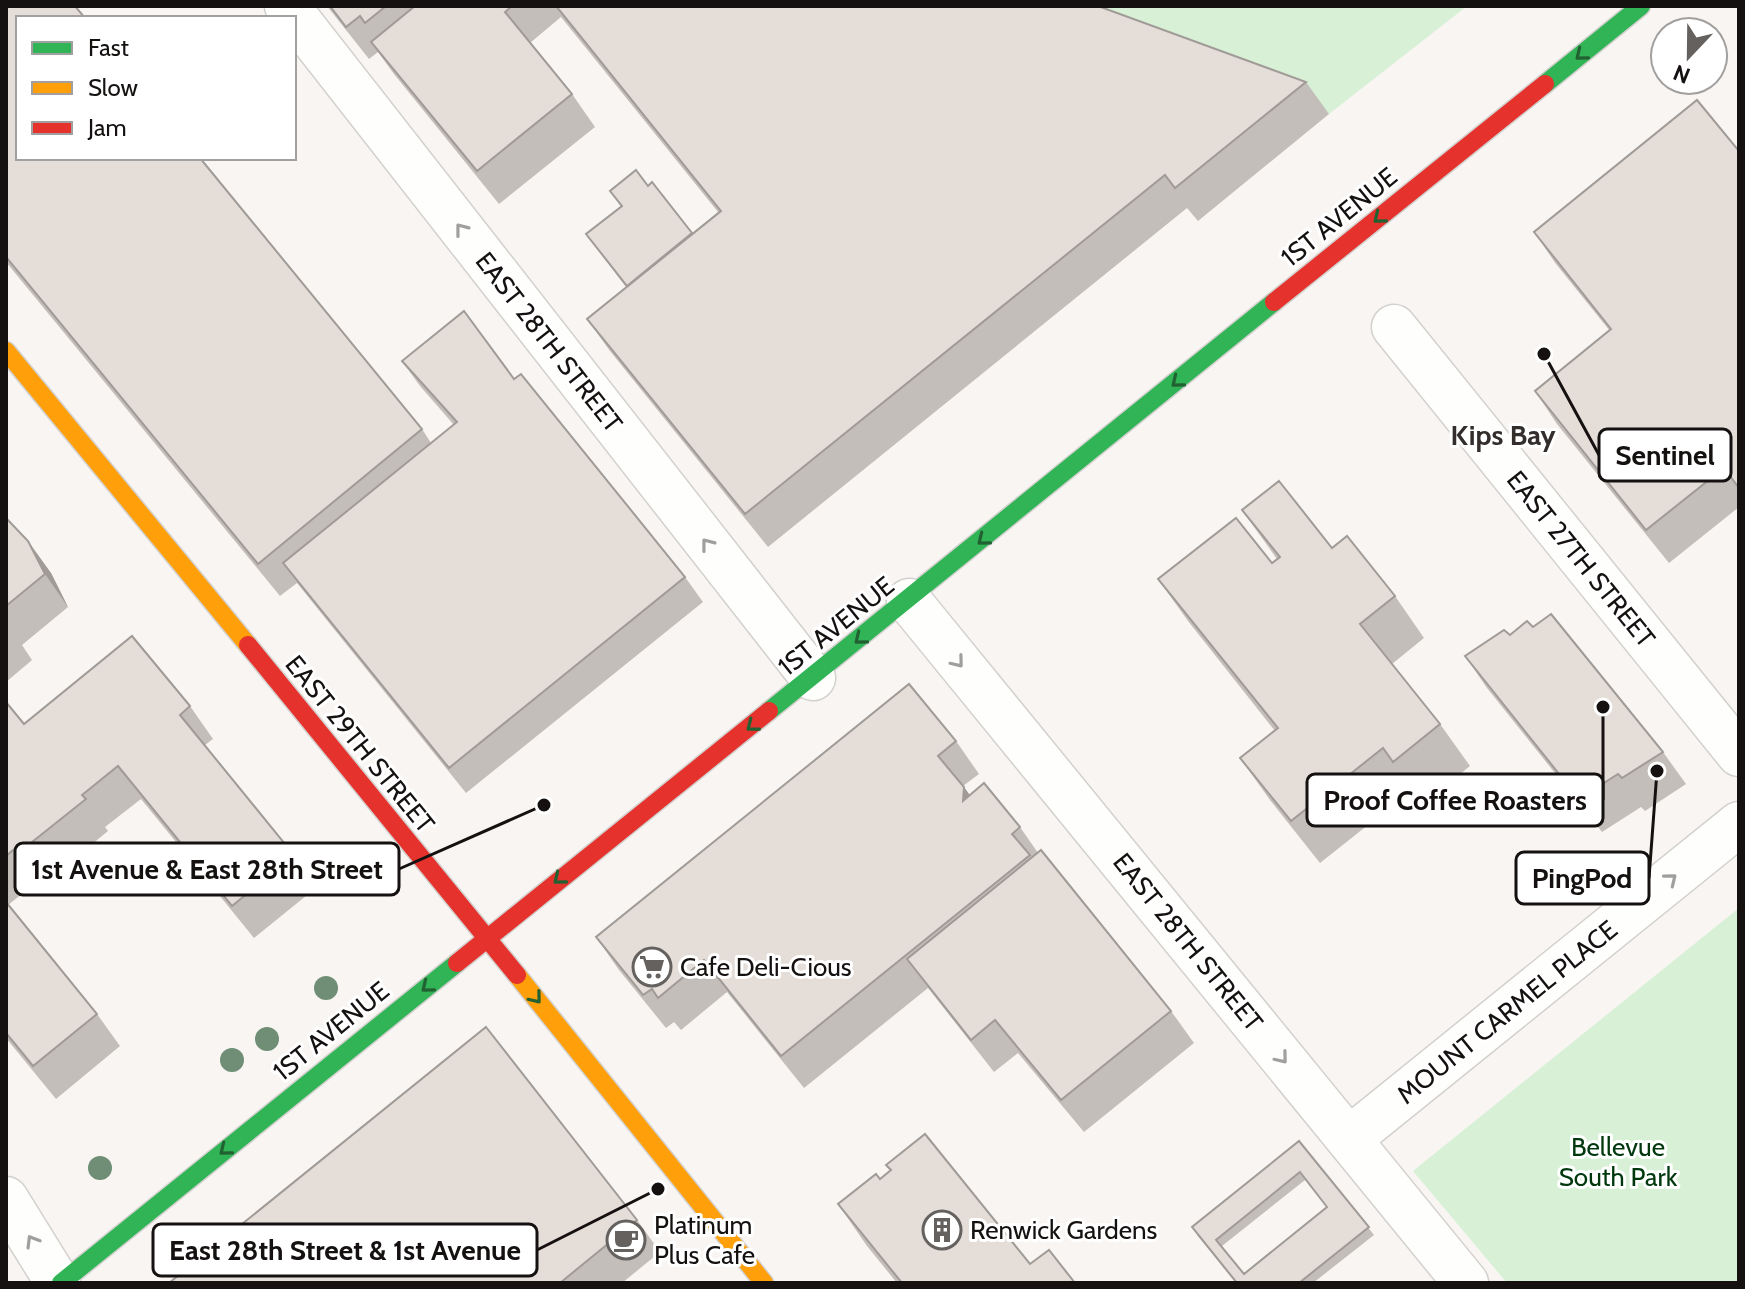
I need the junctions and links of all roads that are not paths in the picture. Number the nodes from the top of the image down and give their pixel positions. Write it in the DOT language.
graph roads {
  1 [pos="1641,6"];
  2 [pos="296,17"];
  3 [pos="1394,327"];
  4 [pos="6,351"];
  5 [pos="909,601"];
  6 [pos="813,678"];
  7 [pos="1739,754"];
  8 [pos="1739,824"];
  9 [pos="487,937"];
  10 [pos="1349,1139"];
  11 [pos="6,1199"];
  12 [pos="60,1283"];
  13 [pos="764,1283"];
  14 [pos="1466,1283"];
  1 -- 5 [label="main road, 1ST AVENUE, one-way"];
  6 -- 2 [label="street, EAST 28TH STREET, one-way"];
  3 -- 7 [label="street, EAST 27TH STREET"];
  4 -- 9 [label="main road, EAST 29TH STREET"];
  5 -- 6 [label="main road, 1ST AVENUE, one-way"];
  5 -- 10 [label="street, EAST 28TH STREET, one-way"];
  6 -- 9 [label="main road, 1ST AVENUE, one-way"];
  10 -- 8 [label="street, MOUNT CARMEL PLACE, one-way"];
  9 -- 12 [label="main road, 1ST AVENUE, one-way"];
  9 -- 13 [label="main road, EAST 29TH STREET, one-way"];
  10 -- 14 [label="street, EAST 28TH STREET"];
  12 -- 11 [label="street, one-way"];
}
